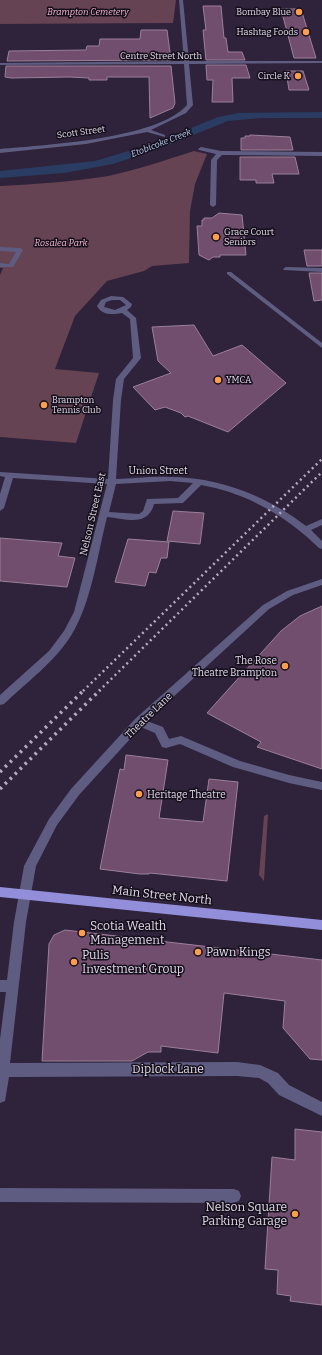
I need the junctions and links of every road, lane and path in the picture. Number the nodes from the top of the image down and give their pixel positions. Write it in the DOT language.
graph roads {
  1 [pos="181,0"];
  2 [pos="322,62"];
  3 [pos="187,63"];
  4 [pos="0,64"];
  5 [pos="147,130"];
  6 [pos="163,136"];
  7 [pos="201,149"];
  8 [pos="0,151"];
  9 [pos="221,153"];
  10 [pos="322,154"];
  11 [pos="213,205"];
  12 [pos="0,249"];
  13 [pos="0,265"];
  14 [pos="286,270"];
  15 [pos="322,270"];
  16 [pos="229,273"];
  17 [pos="123,310"];
  18 [pos="322,346"];
  19 [pos="0,474"];
  20 [pos="10,475"];
  21 [pos="112,482"];
  22 [pos="199,482"];
  23 [pos="0,508"];
  24 [pos="104,514"];
  25 [pos="322,522"];
  26 [pos="307,530"];
  27 [pos="322,546"];
  28 [pos="322,582"];
  29 [pos="0,701"];
  30 [pos="139,722"];
  31 [pos="322,786"];
  32 [pos="0,892"];
  33 [pos="25,894"];
  34 [pos="322,925"];
  35 [pos="6,986"];
  36 [pos="3,1070"];
  37 [pos="0,1096"];
  38 [pos="322,1109"];
  39 [pos="0,1196"];
  40 [pos="234,1196"];
  1 -- 3 [label="street"];
  2 -- 3 [label="street, Centre Street North"];
  3 -- 4 [label="street, Centre Street North"];
  3 -- 5 [label="street"];
  5 -- 6 [label="street"];
  5 -- 8 [label="street, Scott Street"];
  7 -- 9 [label="street"];
  9 -- 10 [label="street"];
  9 -- 11 [label="street"];
  12 -- 13 [label="street"];
  14 -- 15 [label="street"];
  16 -- 18 [label="street"];
  17 -- 21 [label="street, Nelson Street East"];
  19 -- 20 [label="street, Union Street"];
  20 -- 21 [label="street, Union Street"];
  20 -- 23 [label="street"];
  21 -- 22 [label="street, Union Street"];
  21 -- 24 [label="street, Nelson Street East"];
  22 -- 24 [label="street"];
  22 -- 26 [label="street, Union Street"];
  24 -- 29 [label="street, Nelson Street East"];
  25 -- 26 [label="street"];
  26 -- 27 [label="street, Union Street"];
  28 -- 30 [label="street, Theatre Lane"];
  30 -- 31 [label="street"];
  30 -- 33 [label="street, Theatre Lane"];
  32 -- 33 [label="main road, Main Street North"];
  33 -- 34 [label="main road, Main Street North"];
  33 -- 35 [label="street, Theatre Lane"];
  35 -- 36 [label="street, Theatre Lane"];
  36 -- 37 [label="street, Theatre Lane"];
  36 -- 38 [label="street, Diplock Lane"];
  39 -- 40 [label="street"];
}
